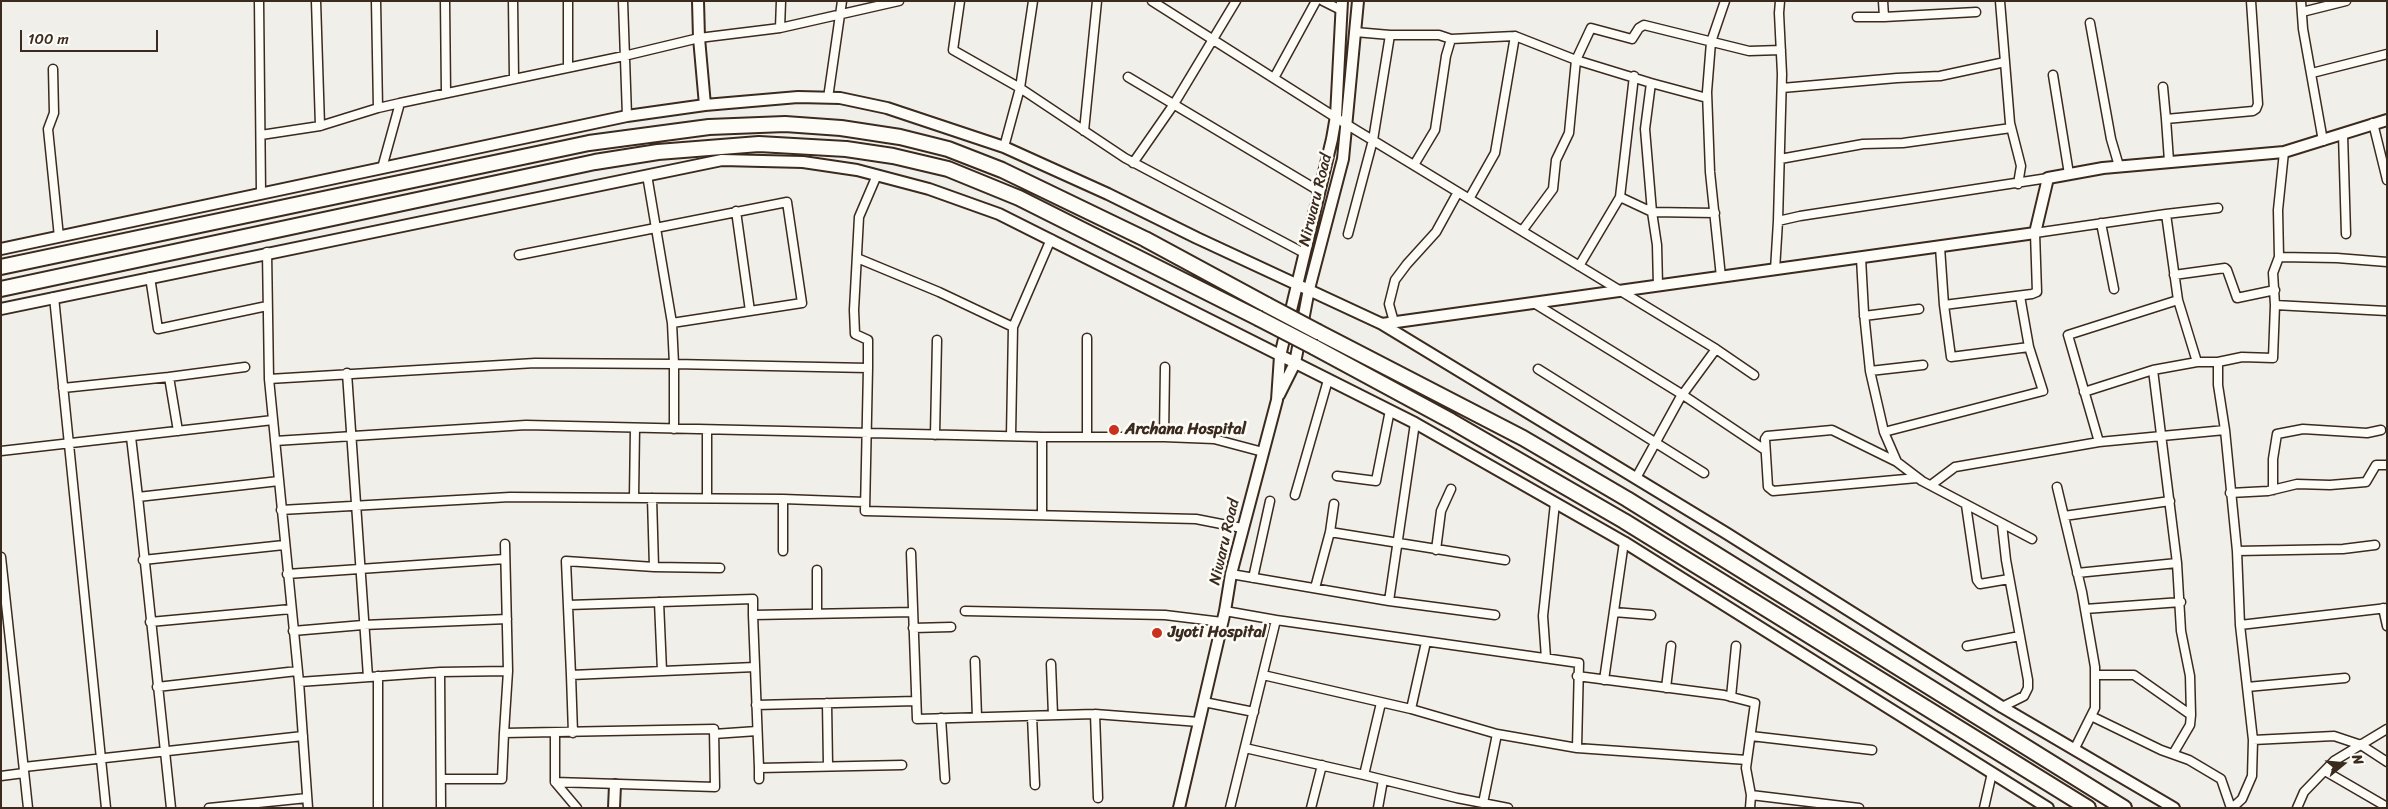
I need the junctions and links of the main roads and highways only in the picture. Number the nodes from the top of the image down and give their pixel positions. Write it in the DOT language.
graph roads {
  1 [pos="1,267"];
  2 [pos="1,288"];
  3 [pos="2088,808"];
  4 [pos="2124,808"];
  1 -- 4 [label="highway, bridge"];
  2 -- 3 [label="highway, bridge"];
}
